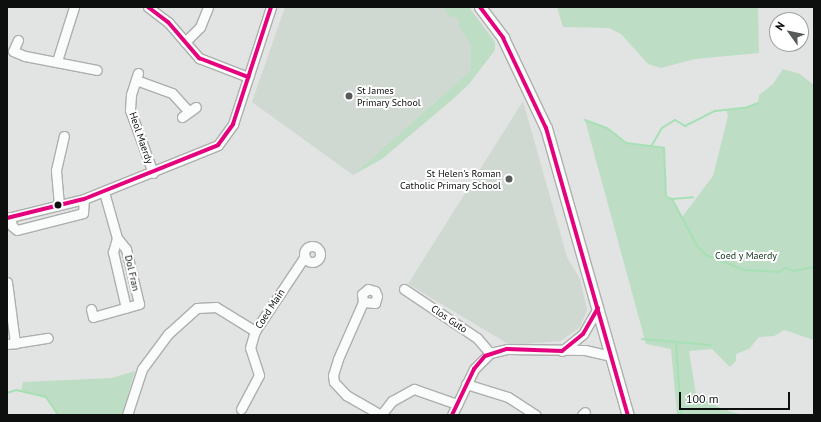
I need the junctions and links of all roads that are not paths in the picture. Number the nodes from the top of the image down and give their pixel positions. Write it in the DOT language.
graph roads {
  1 [pos="74,7"];
  2 [pos="148,7"];
  3 [pos="208,7"];
  4 [pos="271,7"];
  5 [pos="480,7"];
  6 [pos="18,40"];
  7 [pos="185,42"];
  8 [pos="57,61"];
  9 [pos="97,70"];
  10 [pos="248,77"];
  11 [pos="189,112"];
  12 [pos="64,136"];
  13 [pos="153,173"];
  14 [pos="104,192"];
  15 [pos="84,199"];
  16 [pos="59,205"];
  17 [pos="9,217"];
  18 [pos="117,238"];
  19 [pos="305,256"];
  20 [pos="7,282"];
  21 [pos="404,289"];
  22 [pos="363,302"];
  23 [pos="126,308"];
  24 [pos="598,308"];
  25 [pos="92,309"];
  26 [pos="255,331"];
  27 [pos="48,338"];
  28 [pos="11,343"];
  29 [pos="562,351"];
  30 [pos="490,353"];
  31 [pos="611,356"];
  32 [pos="466,384"];
  33 [pos="457,404"];
  34 [pos="241,409"];
  35 [pos="127,415"];
  36 [pos="381,415"];
  37 [pos="452,415"];
  38 [pos="536,415"];
  39 [pos="628,415"];
  1 -- 8 [label="street"];
  2 -- 7 [label="street"];
  3 -- 7 [label="street"];
  4 -- 10 [label="street"];
  5 -- 24 [label="street"];
  6 -- 8 [label="street"];
  7 -- 10 [label="street"];
  8 -- 9 [label="street"];
  10 -- 13 [label="street"];
  11 -- 13 [label="street, Heol Maerdy"];
  12 -- 16 [label="street"];
  13 -- 14 [label="street"];
  14 -- 15 [label="street"];
  14 -- 18 [label="street, Dol Fran"];
  15 -- 16 [label="street"];
  15 -- 17 [label="street"];
  16 -- 17 [label="street"];
  18 -- 23 [label="street"];
  18 -- 23 [label="street, Dol Fran"];
  19 -- 26 [label="street, Coed Main"];
  20 -- 28 [label="street"];
  21 -- 30 [label="street, Clos Guto"];
  22 -- 36 [label="street"];
  23 -- 25 [label="street, Dol Fran"];
  24 -- 29 [label="street"];
  24 -- 31 [label="street"];
  26 -- 34 [label="street, Coed Main"];
  26 -- 35 [label="street"];
  27 -- 28 [label="street"];
  29 -- 30 [label="street"];
  29 -- 31 [label="street"];
  30 -- 32 [label="street"];
  31 -- 39 [label="street"];
  32 -- 33 [label="street"];
  32 -- 38 [label="street"];
  33 -- 36 [label="street"];
  33 -- 37 [label="street"];
}
